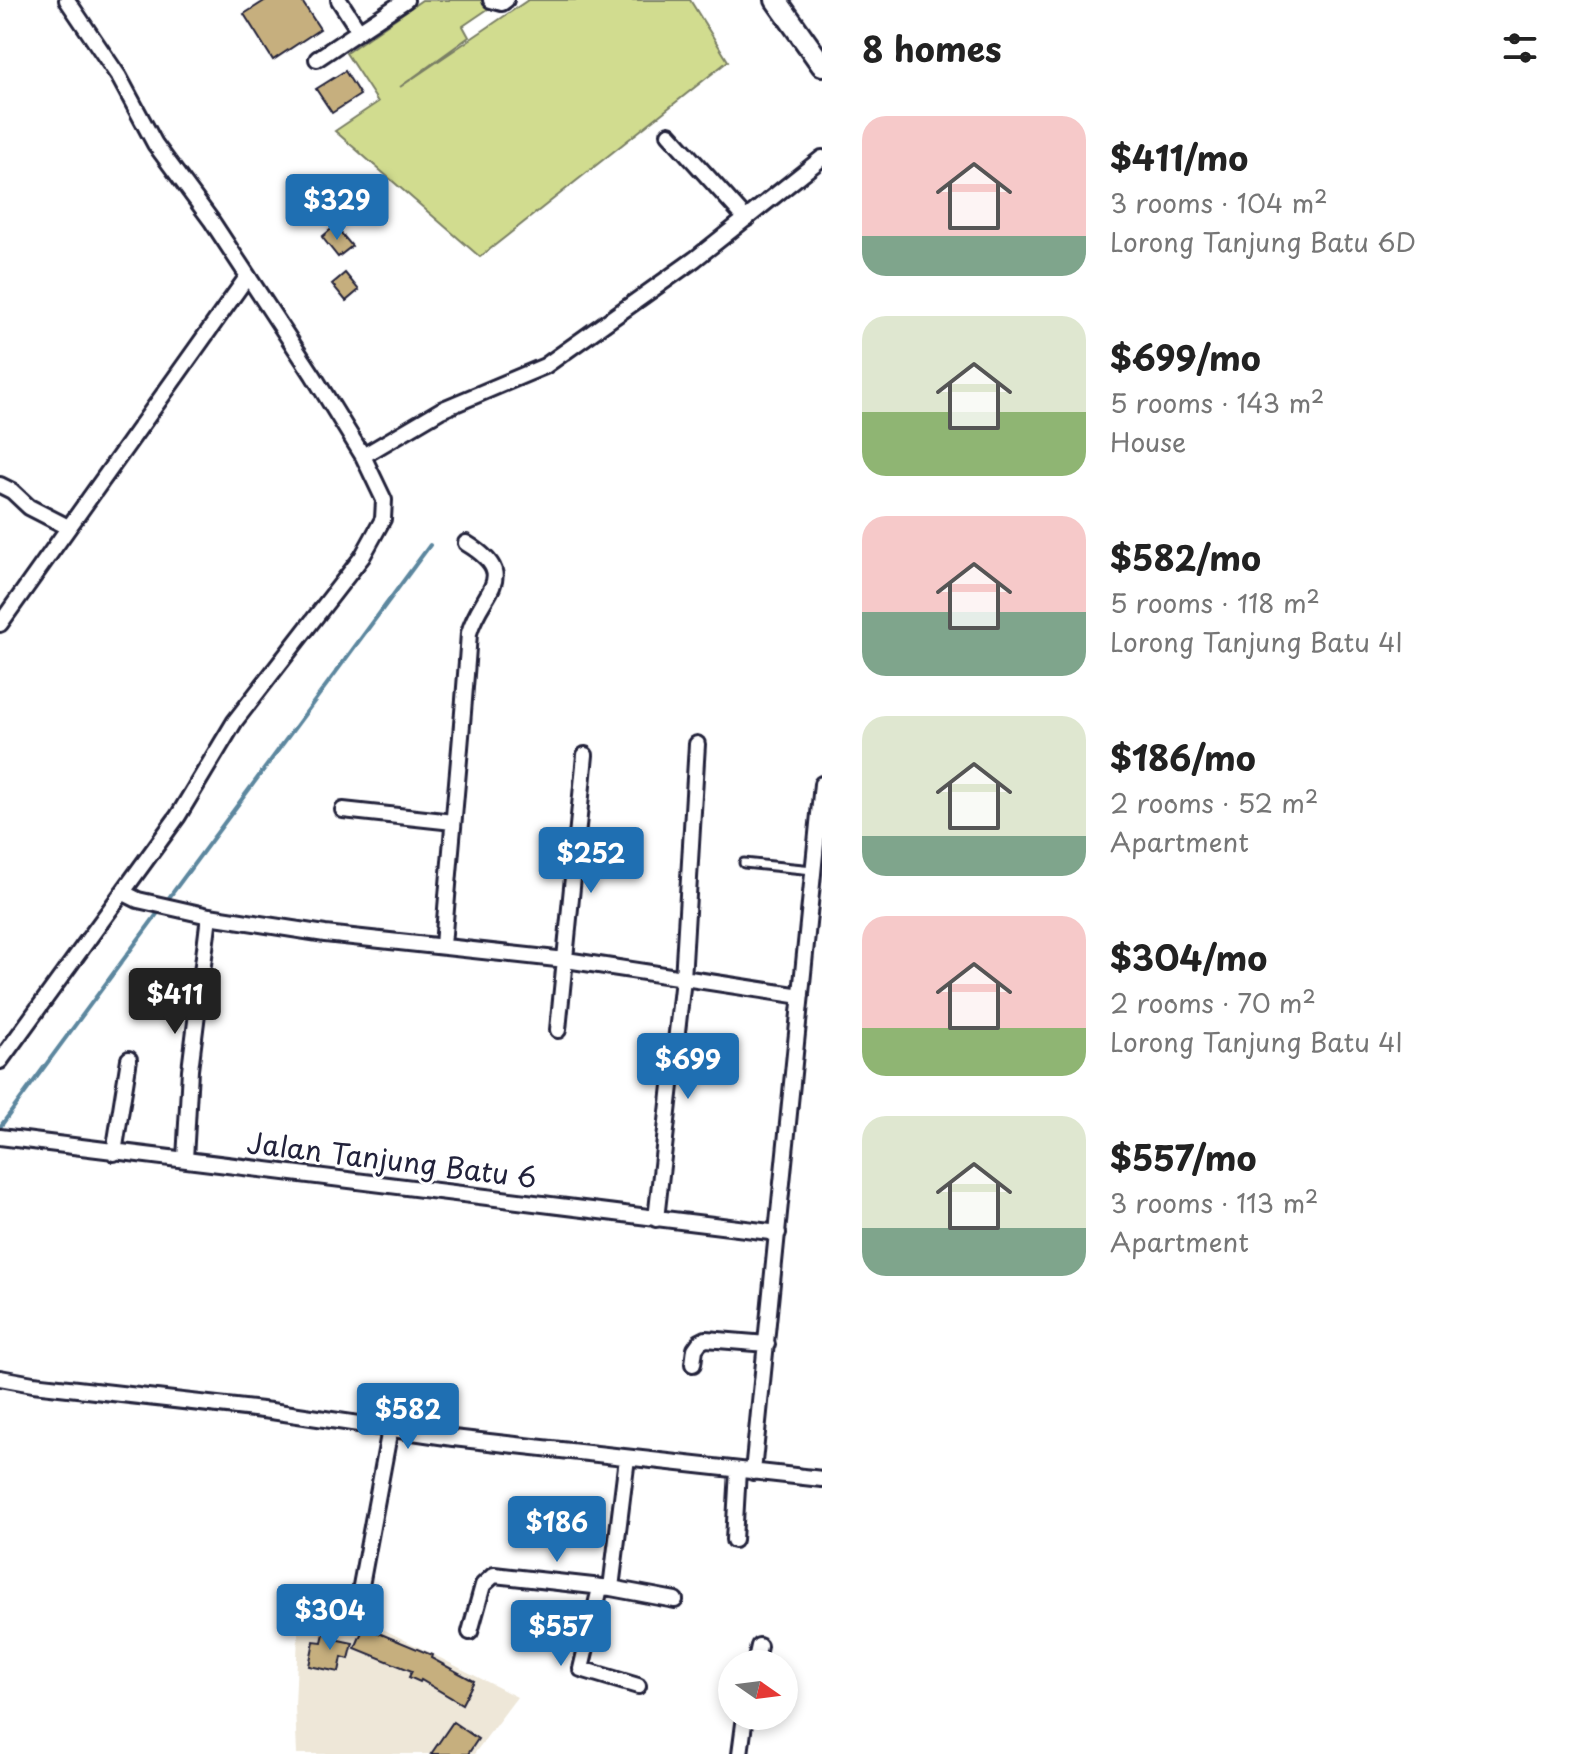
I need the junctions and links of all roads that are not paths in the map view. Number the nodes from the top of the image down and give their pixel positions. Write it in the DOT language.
graph roads {
  1 [pos="67,0"];
  2 [pos="339,0"];
  3 [pos="406,0"];
  4 [pos="491,0"];
  5 [pos="506,0"];
  6 [pos="776,0"];
  7 [pos="359,31"];
  8 [pos="317,59"];
  9 [pos="822,65"];
  10 [pos="669,134"];
  11 [pos="822,158"];
  12 [pos="746,219"];
  13 [pos="247,277"];
  14 [pos="363,456"];
  15 [pos="0,485"];
  16 [pos="61,522"];
  17 [pos="466,543"];
  18 [pos="0,624"];
  19 [pos="697,744"];
  20 [pos="585,755"];
  21 [pos="822,784"];
  22 [pos="343,810"];
  23 [pos="453,822"];
  24 [pos="744,863"];
  25 [pos="813,870"];
  26 [pos="124,893"];
  27 [pos="209,916"];
  28 [pos="443,946"];
  29 [pos="566,960"];
  30 [pos="683,979"];
  31 [pos="801,996"];
  32 [pos="558,1030"];
  33 [pos="129,1059"];
  34 [pos="0,1061"];
  35 [pos="0,1137"];
  36 [pos="114,1153"];
  37 [pos="185,1159"];
  38 [pos="656,1219"];
  39 [pos="778,1233"];
  40 [pos="767,1344"];
  41 [pos="693,1364"];
  42 [pos="0,1378"];
  43 [pos="390,1429"];
  44 [pos="627,1458"];
  45 [pos="746,1471"];
  46 [pos="822,1479"];
  47 [pos="734,1540"];
  48 [pos="605,1588"];
  49 [pos="675,1600"];
  50 [pos="358,1602"];
  51 [pos="470,1632"];
  52 [pos="759,1646"];
  53 [pos="758,1650"];
  54 [pos="638,1686"];
  55 [pos="743,1730"];
  56 [pos="740,1754"];
  1 -- 13 [label="street"];
  2 -- 7 [label="street"];
  3 -- 7 [label="street"];
  4 -- 5 [label="street"];
  6 -- 9 [label="street"];
  7 -- 8 [label="street"];
  10 -- 12 [label="street"];
  11 -- 12 [label="street"];
  12 -- 14 [label="street"];
  13 -- 14 [label="street"];
  13 -- 16 [label="street"];
  14 -- 26 [label="street"];
  15 -- 16 [label="street"];
  16 -- 18 [label="street"];
  17 -- 23 [label="street"];
  19 -- 30 [label="street"];
  20 -- 29 [label="street"];
  21 -- 25 [label="street"];
  22 -- 23 [label="street"];
  23 -- 28 [label="street"];
  24 -- 25 [label="lane"];
  25 -- 31 [label="street"];
  26 -- 27 [label="street"];
  26 -- 34 [label="street"];
  27 -- 28 [label="street"];
  27 -- 37 [label="street"];
  28 -- 29 [label="street"];
  29 -- 30 [label="street"];
  29 -- 32 [label="street"];
  30 -- 31 [label="street"];
  30 -- 38 [label="street"];
  31 -- 39 [label="street"];
  33 -- 36 [label="street"];
  35 -- 36 [label="street, Jalan Tanjung Batu 6"];
  36 -- 37 [label="street, Jalan Tanjung Batu 6"];
  37 -- 38 [label="street, Jalan Tanjung Batu 6"];
  38 -- 39 [label="street, Jalan Tanjung Batu 6"];
  39 -- 40 [label="street"];
  40 -- 41 [label="street"];
  40 -- 45 [label="street"];
  42 -- 43 [label="street"];
  43 -- 44 [label="street"];
  43 -- 50 [label="street"];
  44 -- 45 [label="street"];
  44 -- 48 [label="street"];
  45 -- 46 [label="street"];
  45 -- 47 [label="street"];
  48 -- 49 [label="street"];
  48 -- 51 [label="street"];
  48 -- 54 [label="street"];
  52 -- 53 [label="street"];
  55 -- 56 [label="street"];
}
